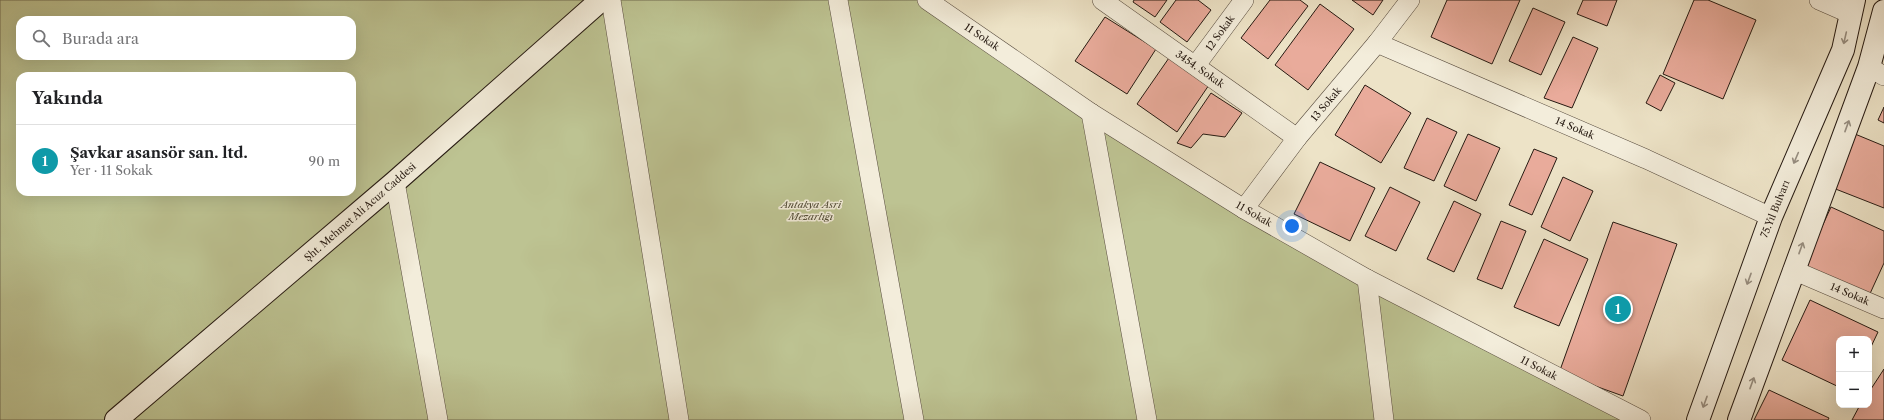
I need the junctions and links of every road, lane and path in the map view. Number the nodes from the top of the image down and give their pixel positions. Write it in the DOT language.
graph roads {
  1 [pos="601,0"];
  2 [pos="611,0"];
  3 [pos="838,0"];
  4 [pos="927,0"];
  5 [pos="1102,0"];
  6 [pos="1244,0"];
  7 [pos="1410,0"];
  8 [pos="1819,0"];
  9 [pos="1852,7"];
  10 [pos="1884,11"];
  11 [pos="1377,43"];
  12 [pos="1196,66"];
  13 [pos="1876,71"];
  14 [pos="1091,113"];
  15 [pos="1297,138"];
  16 [pos="395,182"];
  17 [pos="1244,209"];
  18 [pos="1772,216"];
  19 [pos="1793,270"];
  20 [pos="1367,279"];
  21 [pos="1884,309"];
  22 [pos="116,420"];
  23 [pos="438,420"];
  24 [pos="679,420"];
  25 [pos="914,420"];
  26 [pos="1147,420"];
  27 [pos="1384,420"];
  28 [pos="1641,420"];
  29 [pos="1698,420"];
  30 [pos="1739,420"];
  1 -- 16 [label="main road, Şht. Mehmet Ali Acuz Caddesi"];
  2 -- 24 [label="street"];
  3 -- 25 [label="street"];
  4 -- 14 [label="street, 11 Sokak"];
  5 -- 12 [label="street, 3454. Sokak"];
  6 -- 12 [label="street, 12 Sokak"];
  7 -- 11 [label="street, 13 Sokak"];
  8 -- 9 [label="street"];
  9 -- 18 [label="main road, 75.Yıl Bulvarı, one-way"];
  10 -- 13 [label="main road"];
  11 -- 15 [label="street, 13 Sokak"];
  11 -- 18 [label="street, 14 Sokak"];
  12 -- 15 [label="street, 3454. Sokak"];
  19 -- 13 [label="main road, one-way"];
  14 -- 17 [label="street, 11 Sokak"];
  14 -- 26 [label="street"];
  15 -- 17 [label="street, 13 Sokak"];
  16 -- 22 [label="main road, Şht. Mehmet Ali Acuz Caddesi"];
  16 -- 23 [label="street"];
  17 -- 20 [label="street, 11 Sokak"];
  18 -- 29 [label="main road, 75.Yıl Bulvarı, one-way"];
  19 -- 21 [label="street, 14 Sokak"];
  30 -- 19 [label="main road, one-way"];
  20 -- 27 [label="street"];
  20 -- 28 [label="street, 11 Sokak"];
}
